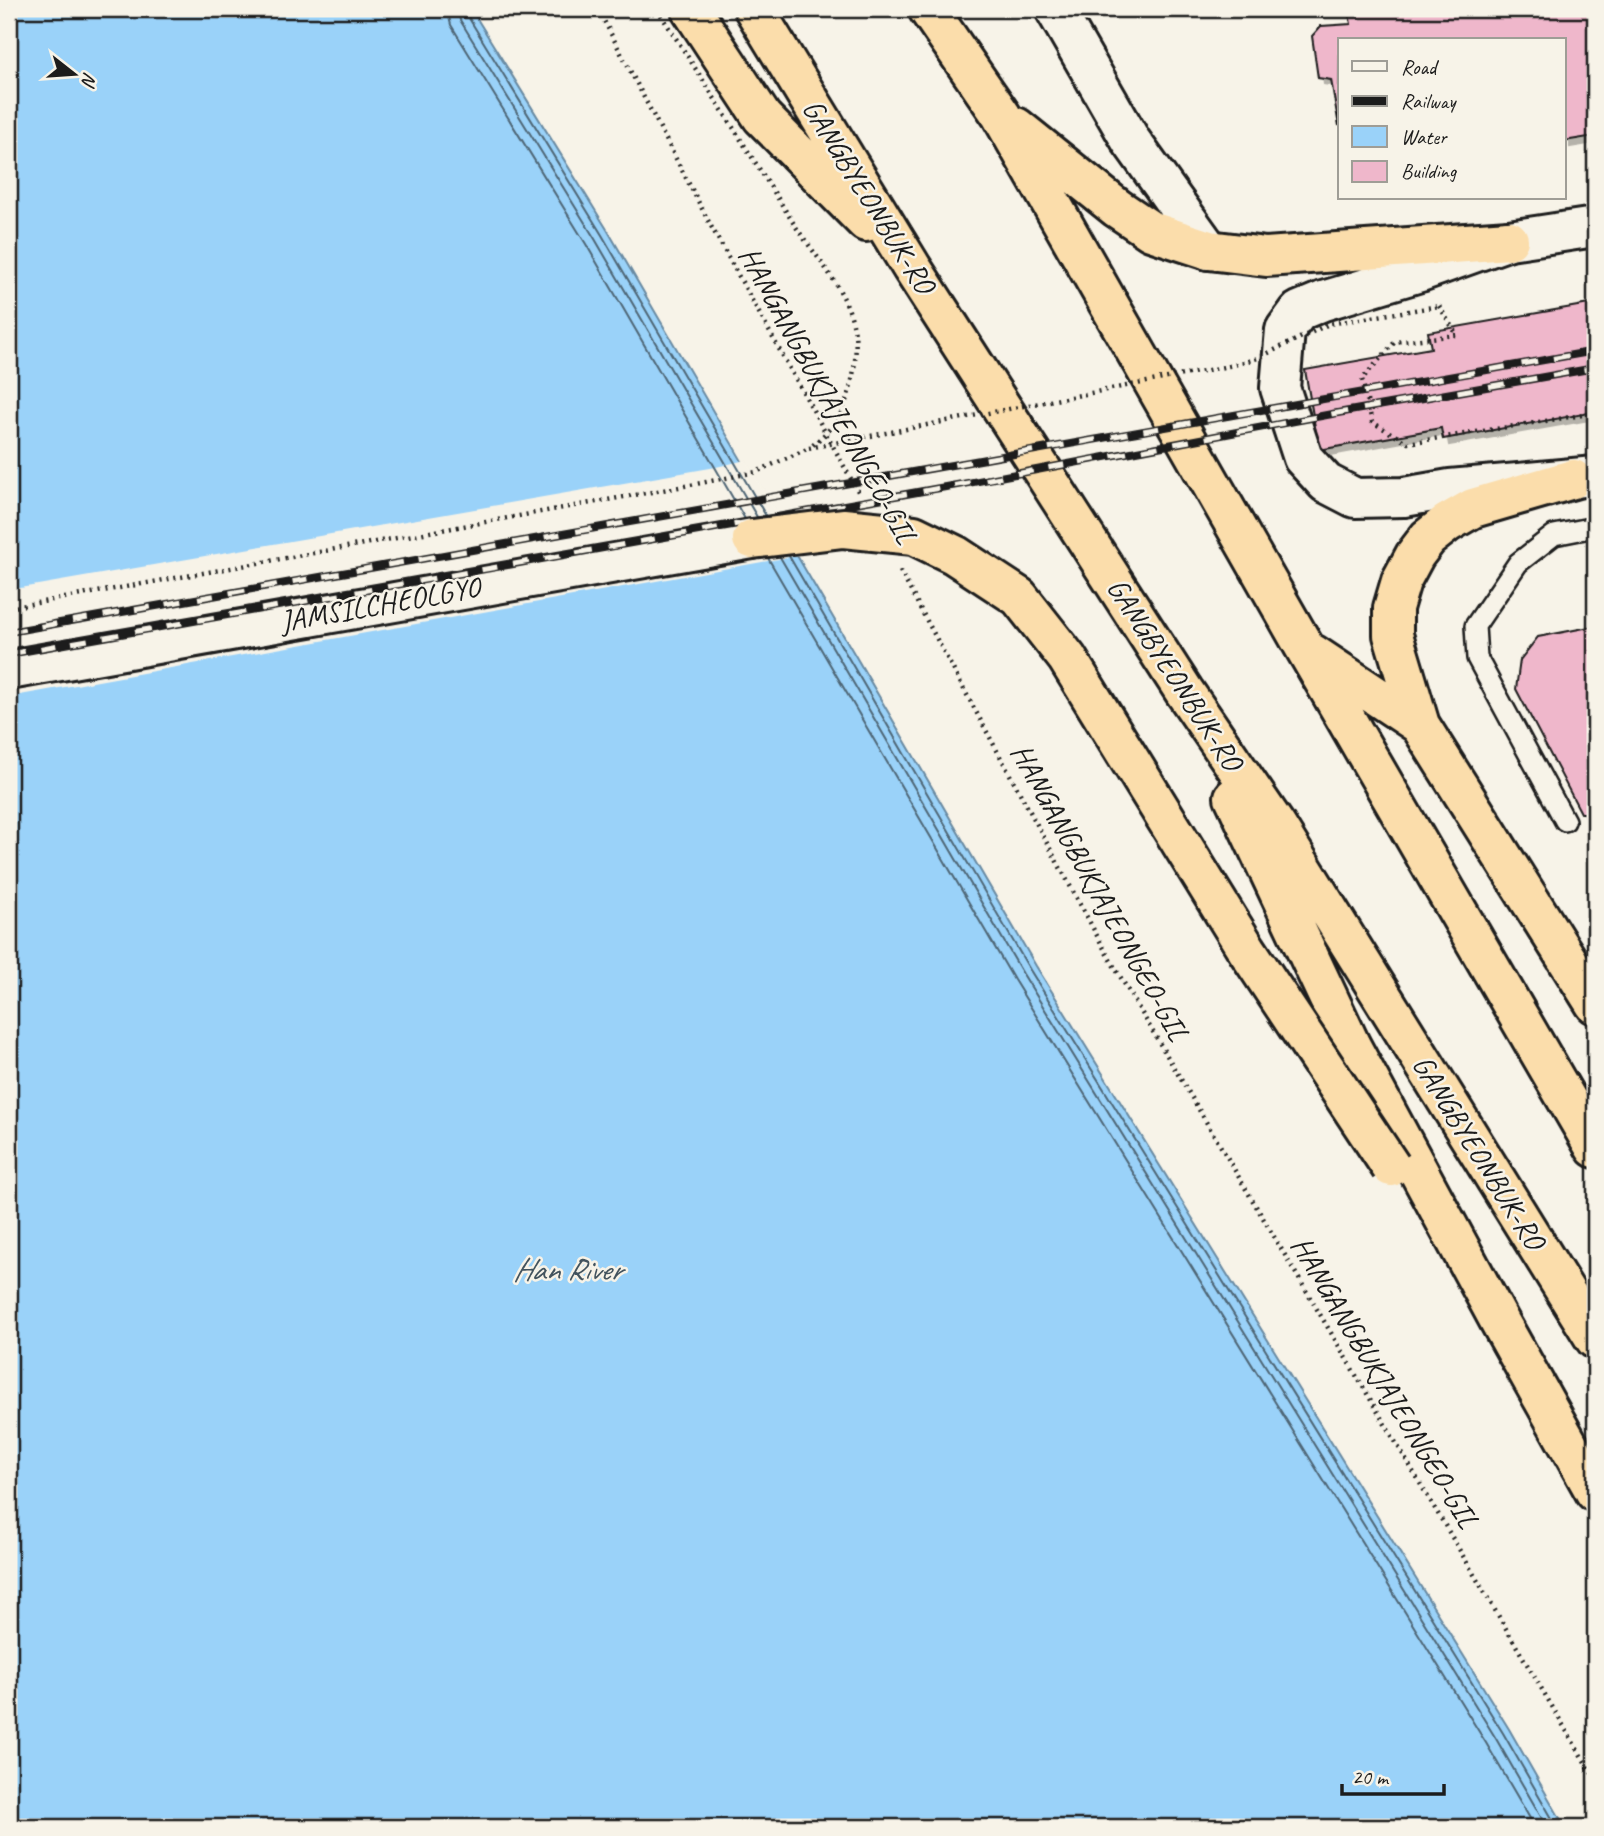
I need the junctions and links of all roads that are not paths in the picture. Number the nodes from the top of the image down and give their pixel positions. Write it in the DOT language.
graph roads {
  1 [pos="691,9"];
  2 [pos="754,9"];
  3 [pos="928,9"];
  4 [pos="1055,9"];
  5 [pos="1001,115"];
  6 [pos="1595,227"];
  7 [pos="1509,240"];
  8 [pos="1209,250"];
  9 [pos="912,268"];
  10 [pos="1584,477"];
  11 [pos="1595,527"];
  12 [pos="752,539"];
  13 [pos="1307,650"];
  14 [pos="9,670"];
  15 [pos="1184,691"];
  16 [pos="1420,724"];
  17 [pos="1565,821"];
  18 [pos="1595,1004"];
  19 [pos="1595,1148"];
  20 [pos="1501,1324"];
  21 [pos="1595,1339"];
  22 [pos="1583,1458"];
  23 [pos="1595,1492"];
  1 -- 9 [label="highway"];
  2 -- 9 [label="highway, GANGBYEONBUK-RO"];
  3 -- 5 [label="highway"];
  4 -- 8 [label="street"];
  5 -- 8 [label="highway"];
  5 -- 13 [label="highway"];
  6 -- 7 [label="street"];
  7 -- 8 [label="highway"];
  7 -- 10 [label="street"];
  9 -- 15 [label="highway, GANGBYEONBUK-RO"];
  10 -- 16 [label="highway"];
  11 -- 17 [label="lane"];
  12 -- 14 [label="street, JAMSILCHEOLGYO"];
  12 -- 20 [label="highway, bridge"];
  13 -- 16 [label="highway"];
  13 -- 19 [label="highway"];
  15 -- 20 [label="highway"];
  15 -- 21 [label="highway, GANGBYEONBUK-RO"];
  16 -- 18 [label="highway"];
  20 -- 22 [label="highway"];
  22 -- 23 [label="highway"];
}
